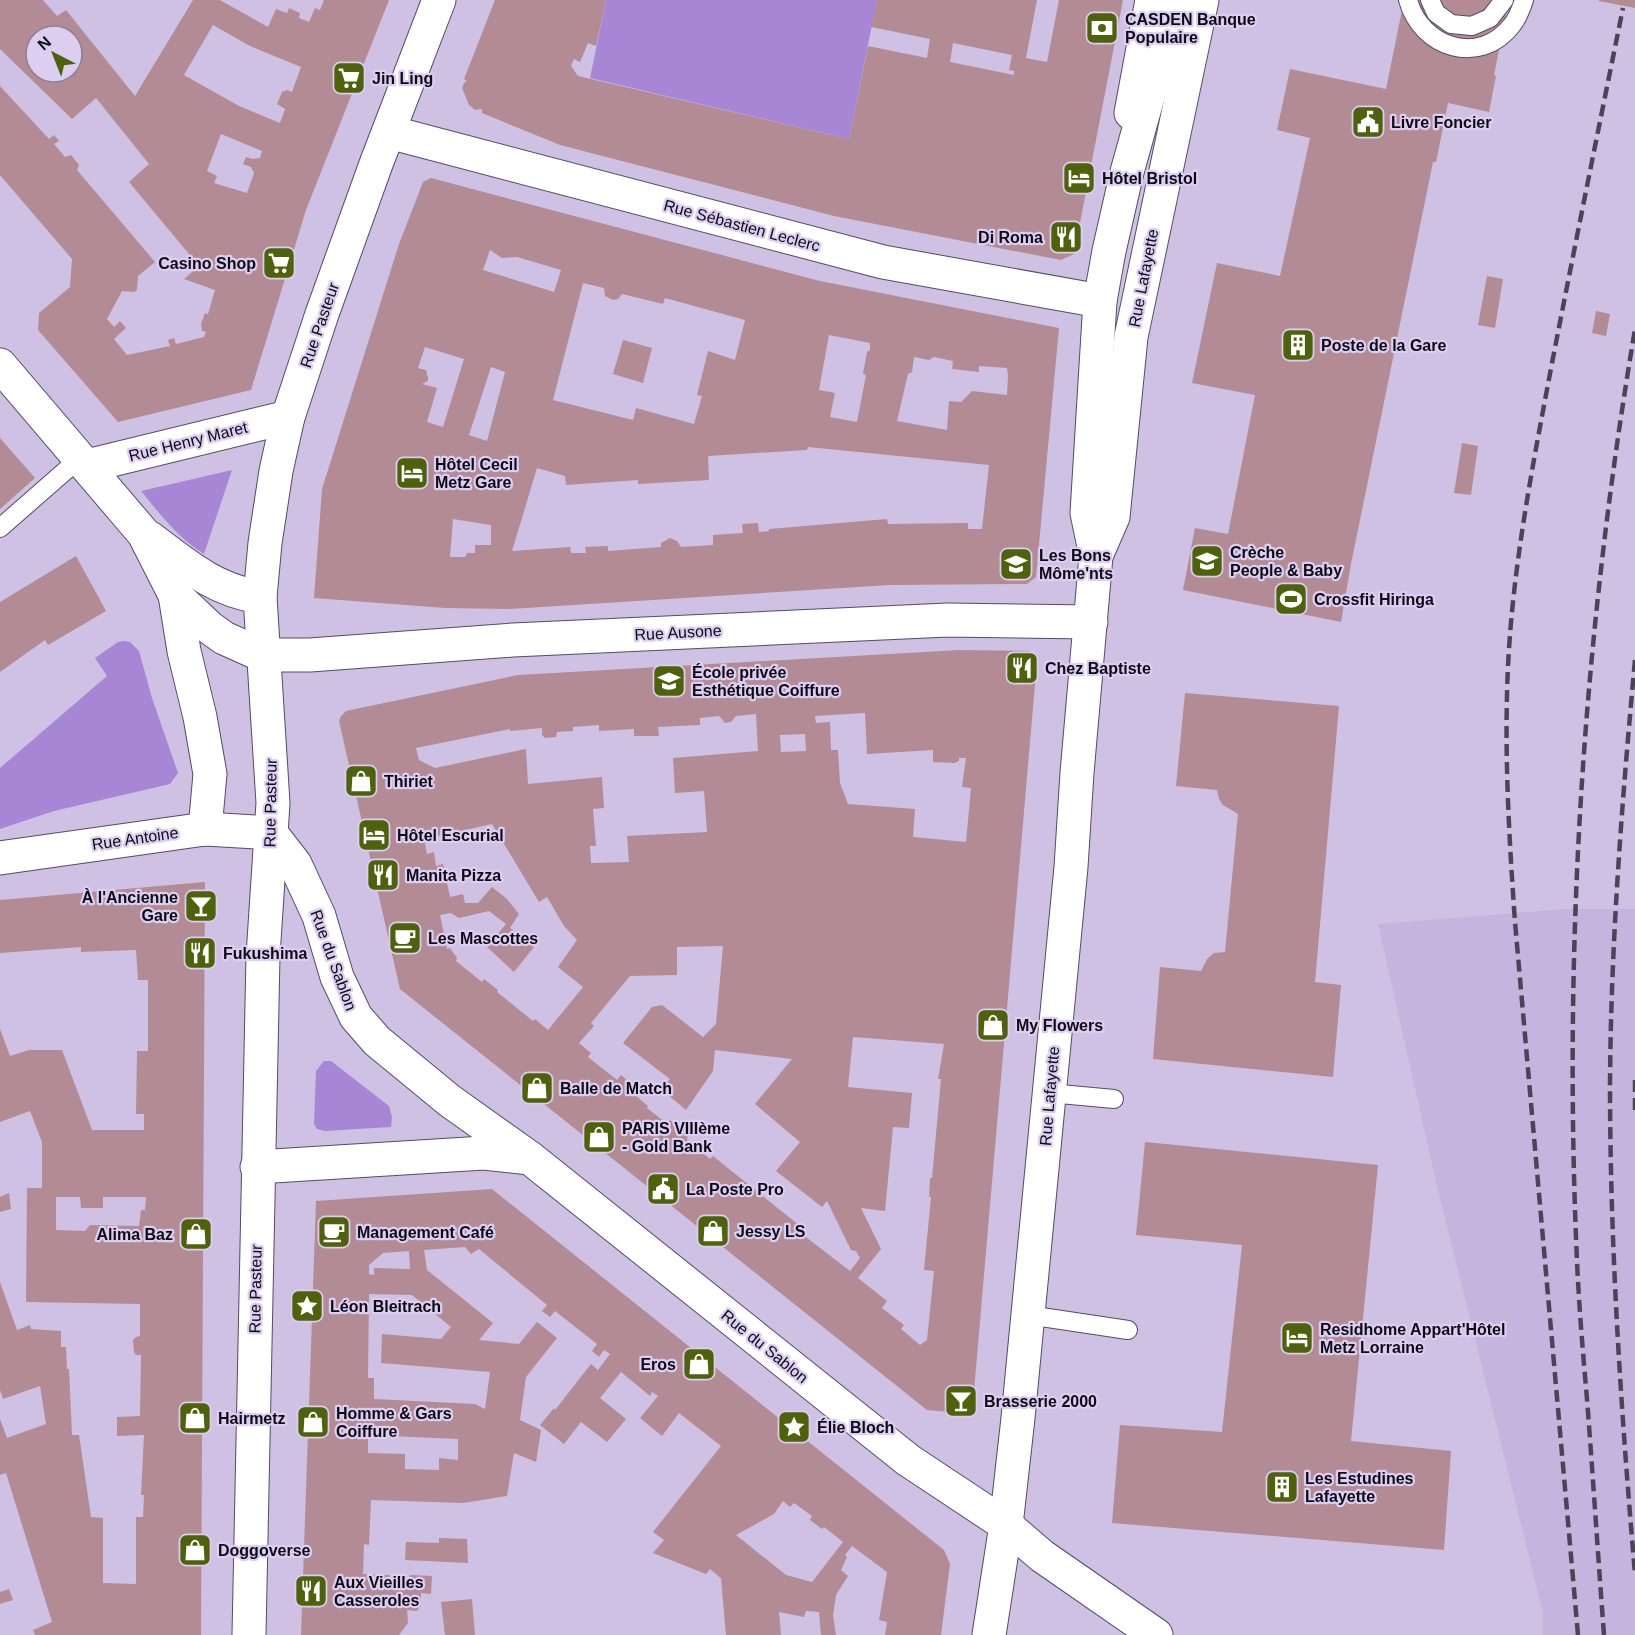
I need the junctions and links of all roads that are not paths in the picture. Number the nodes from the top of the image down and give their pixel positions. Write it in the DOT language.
graph roads {
  1 [pos="439,0"];
  2 [pos="1152,0"];
  3 [pos="1171,0"];
  4 [pos="1202,0"];
  5 [pos="1408,0"];
  6 [pos="1430,0"];
  7 [pos="1504,0"];
  8 [pos="1524,0"];
  9 [pos="389,132"];
  10 [pos="1127,172"];
  11 [pos="1100,301"];
  12 [pos="1131,337"];
  13 [pos="0,365"];
  14 [pos="288,417"];
  15 [pos="83,462"];
  16 [pos="0,528"];
  17 [pos="144,534"];
  18 [pos="1096,556"];
  19 [pos="175,595"];
  20 [pos="260,597"];
  21 [pos="1091,622"];
  22 [pos="265,652"];
  23 [pos="206,829"];
  24 [pos="271,833"];
  25 [pos="0,858"];
  26 [pos="1049,1093"];
  27 [pos="1114,1099"];
  28 [pos="530,1158"];
  29 [pos="257,1167"];
  30 [pos="1028,1315"];
  31 [pos="1128,1330"];
  32 [pos="1006,1526"];
  33 [pos="249,1635"];
  34 [pos="989,1635"];
  35 [pos="1156,1635"];
  1 -- 9 [label="street, Rue Pasteur"];
  2 -- 10 [label="street, Rue Lafayette"];
  3 -- 10 [label="street, Rue Lafayette"];
  4 -- 12 [label="street, Rue Lafayette"];
  5 -- 8 [label="lane"];
  6 -- 7 [label="lane"];
  9 -- 11 [label="street, Rue Sébastien Leclerc"];
  9 -- 14 [label="street, Rue Pasteur"];
  10 -- 11 [label="street, Rue Lafayette"];
  11 -- 12 [label="street"];
  11 -- 18 [label="street, Rue Lafayette"];
  12 -- 18 [label="street, Rue Lafayette"];
  13 -- 15 [label="street"];
  14 -- 15 [label="street, Rue Henry Maret"];
  14 -- 20 [label="street, Rue Pasteur"];
  15 -- 16 [label="lane"];
  15 -- 17 [label="street"];
  17 -- 19 [label="street"];
  17 -- 20 [label="street"];
  18 -- 21 [label="street, Rue Lafayette"];
  19 -- 22 [label="street"];
  19 -- 23 [label="street"];
  20 -- 22 [label="street, Rue Pasteur"];
  21 -- 22 [label="street, Rue Ausone"];
  21 -- 26 [label="street, Rue Lafayette"];
  22 -- 24 [label="street, Rue Pasteur"];
  23 -- 24 [label="street, Rue Antoine"];
  23 -- 25 [label="street, Rue Antoine"];
  24 -- 28 [label="street, Rue du Sablon"];
  24 -- 29 [label="street, Rue Pasteur"];
  26 -- 27 [label="lane"];
  26 -- 30 [label="street, Rue Lafayette"];
  28 -- 29 [label="street"];
  28 -- 32 [label="street, Rue du Sablon"];
  29 -- 33 [label="street, Rue Pasteur"];
  30 -- 31 [label="lane"];
  30 -- 32 [label="street, Rue Lafayette"];
  32 -- 34 [label="street, Rue Lafayette"];
  32 -- 35 [label="street, Rue du Sablon"];
}
